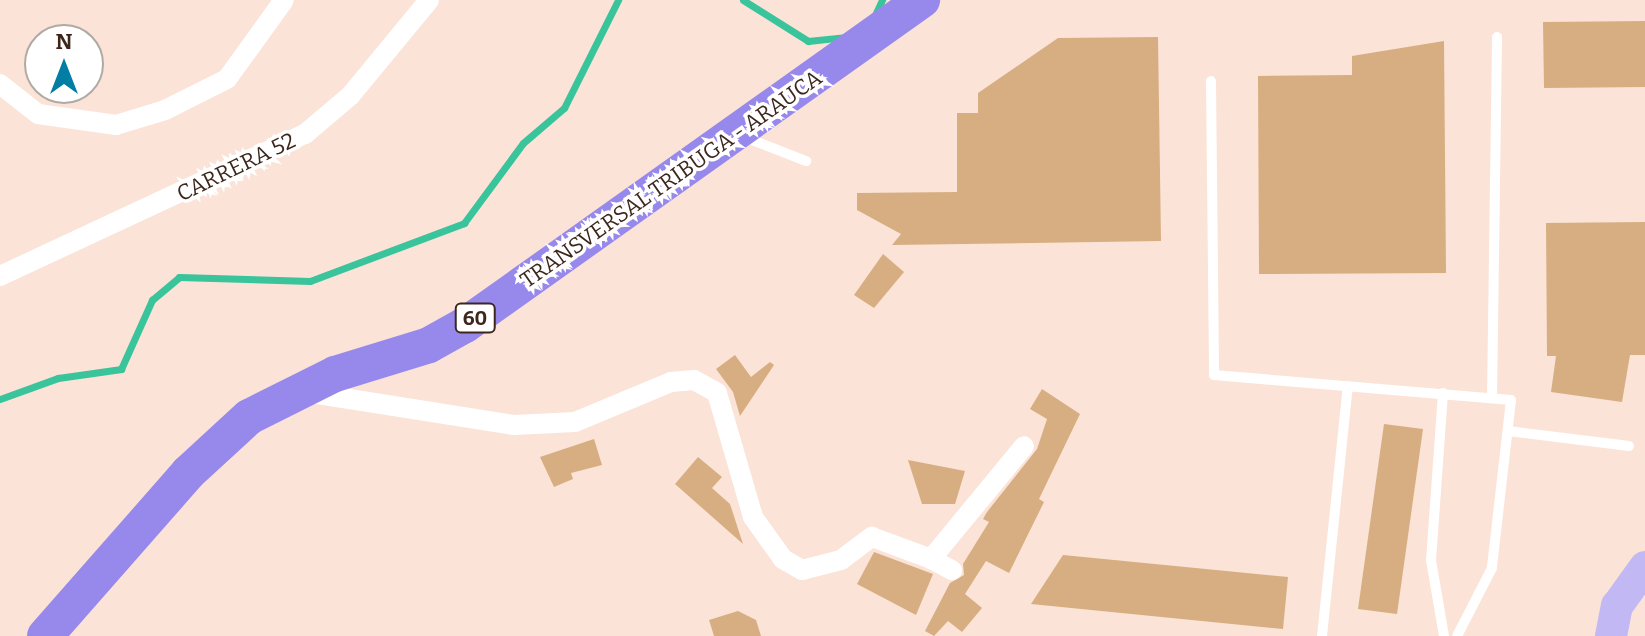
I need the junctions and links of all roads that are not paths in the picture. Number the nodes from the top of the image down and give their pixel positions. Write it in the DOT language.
graph roads {
  1 [pos="284,0"];
  2 [pos="429,0"];
  3 [pos="922,0"];
  4 [pos="1497,37"];
  5 [pos="1211,81"];
  6 [pos="0,84"];
  7 [pos="736,134"];
  8 [pos="806,161"];
  9 [pos="0,276"];
  10 [pos="1348,386"];
  11 [pos="302,391"];
  12 [pos="1443,393"];
  13 [pos="1492,398"];
  14 [pos="1508,431"];
  15 [pos="1024,446"];
  16 [pos="1629,446"];
  17 [pos="931,559"];
  18 [pos="1645,567"];
  19 [pos="952,570"];
  20 [pos="45,636"];
  21 [pos="1322,636"];
  22 [pos="1444,636"];
  23 [pos="1457,636"];
  24 [pos="1611,636"];
  1 -- 6 [label="street"];
  2 -- 9 [label="street, CARRERA 52"];
  3 -- 7 [label="highway, TRANSVERSAL TRIBUGA - ARAUCA / 60"];
  4 -- 13 [label="lane"];
  5 -- 10 [label="lane"];
  7 -- 8 [label="lane"];
  7 -- 11 [label="highway, TRANSVERSAL TRIBUGA - ARAUCA / 60"];
  10 -- 12 [label="lane"];
  10 -- 21 [label="lane"];
  11 -- 17 [label="street"];
  11 -- 20 [label="highway, TRANSVERSAL TRIBUGA - ARAUCA / 60"];
  12 -- 13 [label="lane"];
  12 -- 22 [label="lane"];
  13 -- 14 [label="lane"];
  14 -- 16 [label="lane"];
  14 -- 23 [label="lane"];
  15 -- 17 [label="street"];
  17 -- 19 [label="street"];
  18 -- 24 [label="main road"];
}
